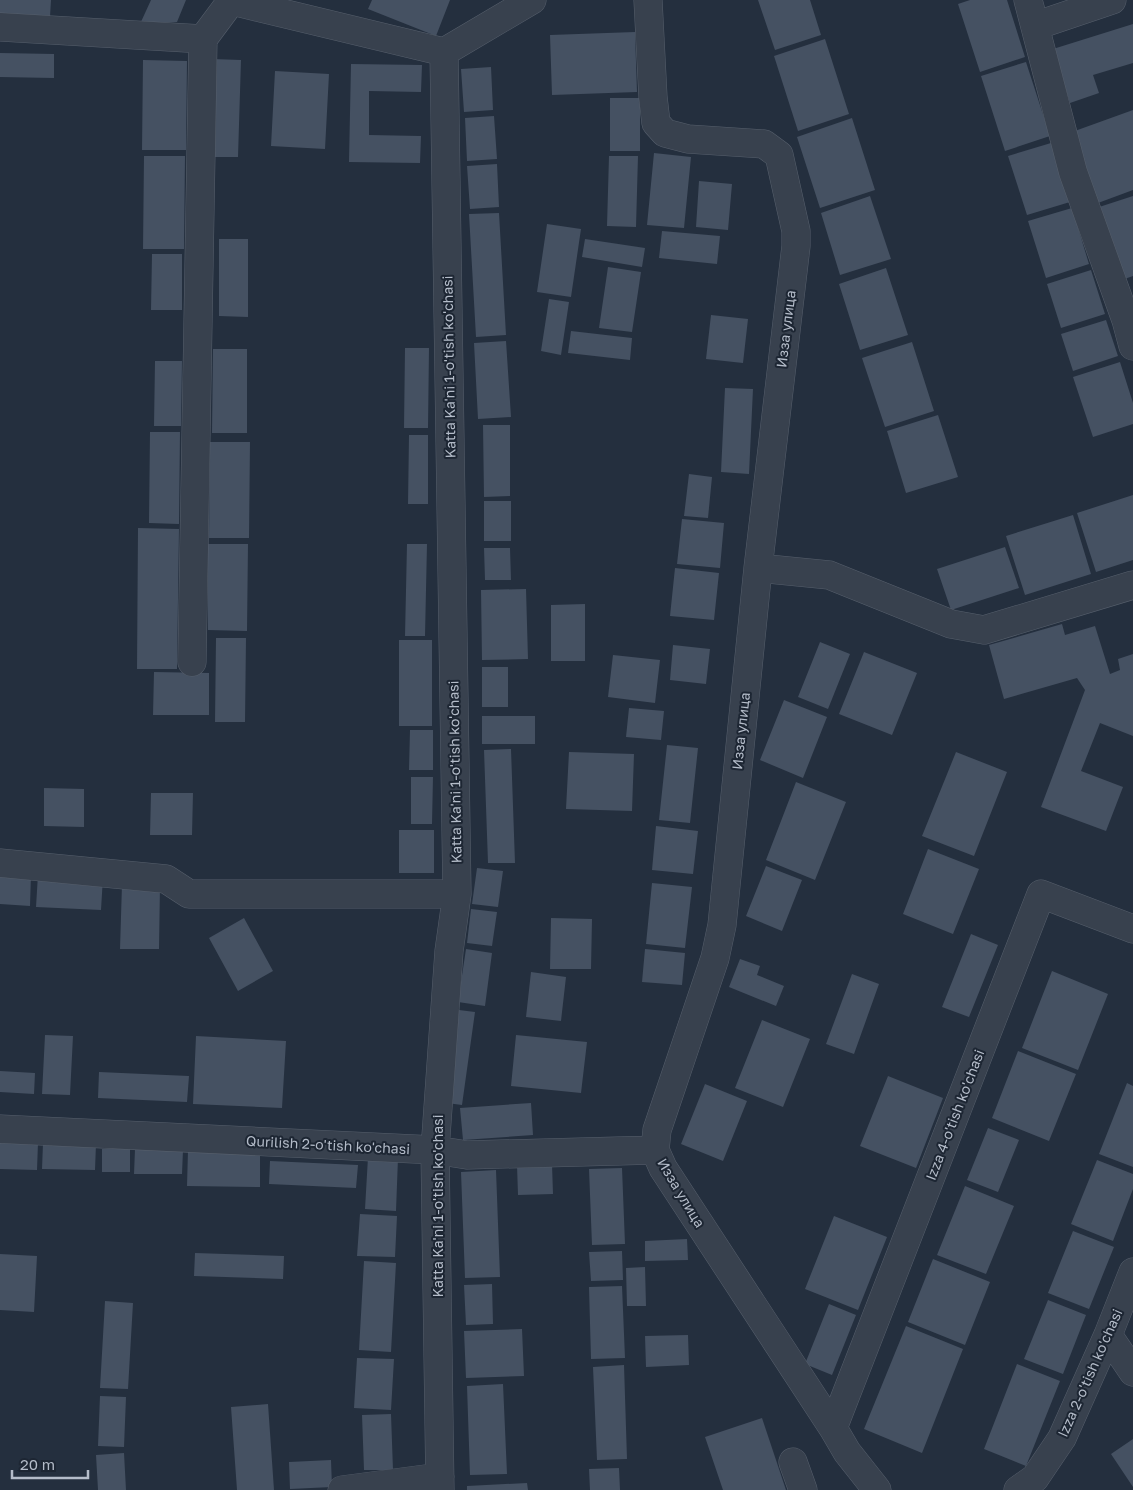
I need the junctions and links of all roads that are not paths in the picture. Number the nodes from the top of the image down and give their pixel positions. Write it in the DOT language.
graph roads {
  1 [pos="532,0"];
  2 [pos="648,0"];
  3 [pos="1028,0"];
  4 [pos="1112,0"];
  5 [pos="232,1"];
  6 [pos="1035,26"];
  7 [pos="0,27"];
  8 [pos="203,39"];
  9 [pos="444,52"];
  10 [pos="1130,328"];
  11 [pos="758,568"];
  12 [pos="1133,585"];
  13 [pos="192,662"];
  14 [pos="0,863"];
  15 [pos="457,894"];
  16 [pos="1133,928"];
  17 [pos="0,1129"];
  18 [pos="435,1150"];
  19 [pos="655,1150"];
  20 [pos="1133,1272"];
  21 [pos="1108,1335"];
  22 [pos="1133,1372"];
  23 [pos="833,1428"];
  24 [pos="793,1462"];
  25 [pos="440,1483"];
  26 [pos="342,1490"];
  27 [pos="803,1490"];
  28 [pos="877,1490"];
  29 [pos="1018,1490"];
  1 -- 9 [label="street"];
  2 -- 11 [label="street, Изза улица"];
  3 -- 6 [label="street"];
  4 -- 6 [label="street"];
  5 -- 8 [label="street"];
  5 -- 9 [label="street"];
  6 -- 10 [label="street"];
  7 -- 8 [label="street"];
  8 -- 13 [label="street"];
  9 -- 15 [label="street, Katta Ka'ni 1-o'tish ko'chasi"];
  11 -- 12 [label="street"];
  11 -- 19 [label="street, Изза улица"];
  14 -- 15 [label="street"];
  15 -- 18 [label="street, Katta Ka'ni 1-o'tish ko'chasi"];
  16 -- 23 [label="street, Izza 4-o'tish ko'chasi"];
  17 -- 18 [label="street, Qurilish 2-o'tish ko'chasi"];
  18 -- 19 [label="street, Qurilish 2-o'tish ko'chasi"];
  18 -- 25 [label="street, Katta Ka'ni 1-o'tish ko'chasi"];
  19 -- 23 [label="street, Изза улица"];
  20 -- 21 [label="street, Izza 2-o'tish ko'chasi"];
  21 -- 22 [label="street"];
  21 -- 29 [label="street, Izza 2-o'tish ko'chasi"];
  23 -- 28 [label="street, Изза улица"];
  24 -- 27 [label="street"];
  25 -- 26 [label="street"];
}
